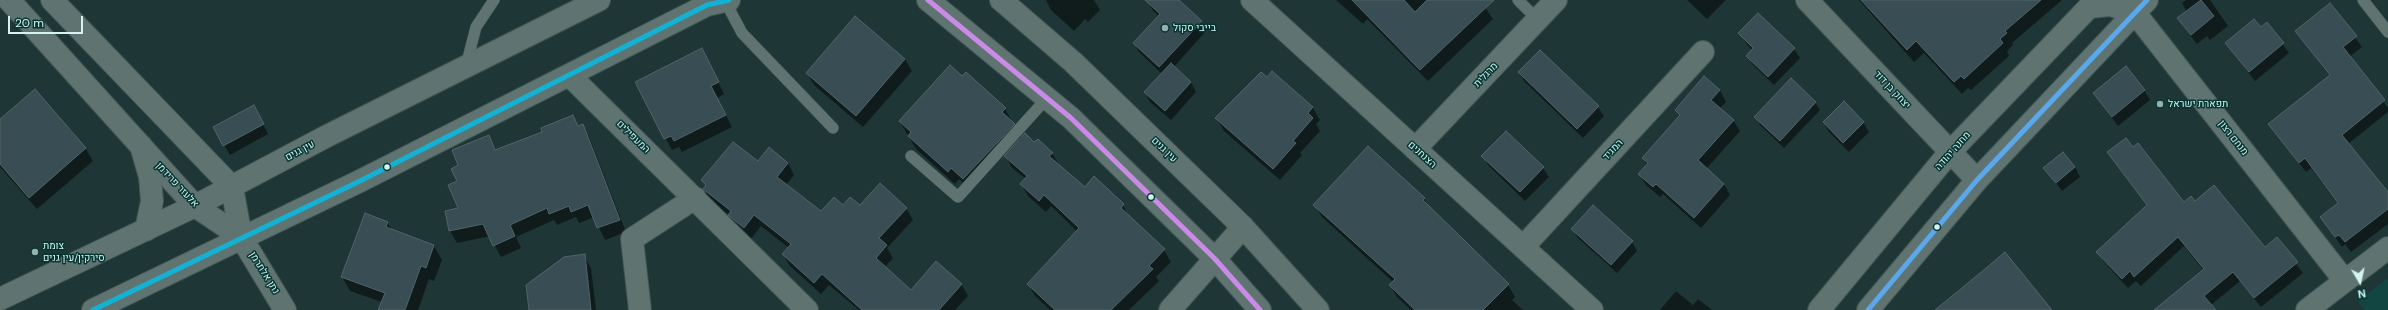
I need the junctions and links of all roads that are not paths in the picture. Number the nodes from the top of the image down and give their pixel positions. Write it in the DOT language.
graph roads {
  1 [pos="9,0"];
  2 [pos="52,0"];
  3 [pos="494,0"];
  4 [pos="599,0"];
  5 [pos="727,0"];
  6 [pos="928,0"];
  7 [pos="1001,0"];
  8 [pos="1252,0"];
  9 [pos="1518,0"];
  10 [pos="1556,0"];
  11 [pos="1807,0"];
  12 [pos="2363,0"];
  13 [pos="2092,4"];
  14 [pos="2141,7"];
  15 [pos="1538,20"];
  16 [pos="2388,32"];
  17 [pos="1702,52"];
  18 [pos="466,66"];
  19 [pos="570,76"];
  20 [pos="1047,98"];
  21 [pos="833,128"];
  22 [pos="141,146"];
  23 [pos="1416,149"];
  24 [pos="1950,152"];
  25 [pos="911,156"];
  26 [pos="1977,180"];
  27 [pos="232,187"];
  28 [pos="695,198"];
  29 [pos="195,206"];
  30 [pos="1243,227"];
  31 [pos="146,230"];
  32 [pos="241,237"];
  33 [pos="1523,247"];
  34 [pos="2388,248"];
  35 [pos="1216,259"];
  36 [pos="2345,281"];
  37 [pos="0,299"];
  38 [pos="93,310"];
  39 [pos="285,310"];
  40 [pos="640,310"];
  41 [pos="807,310"];
  42 [pos="1170,310"];
  43 [pos="1260,310"];
  44 [pos="1318,310"];
  45 [pos="1592,310"];
  46 [pos="1819,310"];
  47 [pos="1868,310"];
  48 [pos="2307,310"];
  1 -- 22 [label="main road, אלעזר פרידמן"];
  2 -- 27 [label="main road"];
  3 -- 18 [label="lane"];
  4 -- 18 [label="main road, עין גנים"];
  5 -- 19 [label="main road"];
  5 -- 21 [label="lane"];
  6 -- 20 [label="main road"];
  7 -- 30 [label="main road, עין גנים"];
  8 -- 23 [label="main road, הצנחנים"];
  9 -- 15 [label="lane"];
  10 -- 15 [label="main road, מרגלית"];
  11 -- 24 [label="main road, יצחק בן דוד"];
  12 -- 16 [label="lane"];
  13 -- 14 [label="main road"];
  13 -- 24 [label="main road, מחנה יהודה"];
  14 -- 26 [label="main road"];
  14 -- 36 [label="main road, מנחם רצון"];
  15 -- 23 [label="main road, מרגלית"];
  17 -- 33 [label="main road, המגיד"];
  18 -- 27 [label="main road, עין גנים"];
  19 -- 28 [label="main road, המעפילים"];
  19 -- 32 [label="main road"];
  20 -- 25 [label="lane"];
  20 -- 35 [label="main road"];
  22 -- 29 [label="main road, אלעזר פרידמן"];
  22 -- 31 [label="main road"];
  23 -- 33 [label="main road, הצנחנים"];
  24 -- 26 [label="main road, יצחק בן דוד"];
  24 -- 46 [label="main road, מחנה יהודה"];
  26 -- 47 [label="main road"];
  27 -- 29 [label="main road, עין גנים"];
  27 -- 32 [label="main road"];
  28 -- 40 [label="main road"];
  28 -- 41 [label="main road, המעפילים"];
  29 -- 31 [label="main road, עין גנים"];
  29 -- 32 [label="main road, אלעזר פרידמן"];
  30 -- 35 [label="main road"];
  30 -- 44 [label="main road, עין גנים"];
  31 -- 37 [label="main road, עין גנים"];
  32 -- 38 [label="main road"];
  32 -- 39 [label="main road, נתן אלתרמן"];
  33 -- 45 [label="main road, הצנחנים"];
  34 -- 36 [label="main road"];
  35 -- 42 [label="main road"];
  35 -- 43 [label="main road"];
  36 -- 48 [label="main road"];
}
